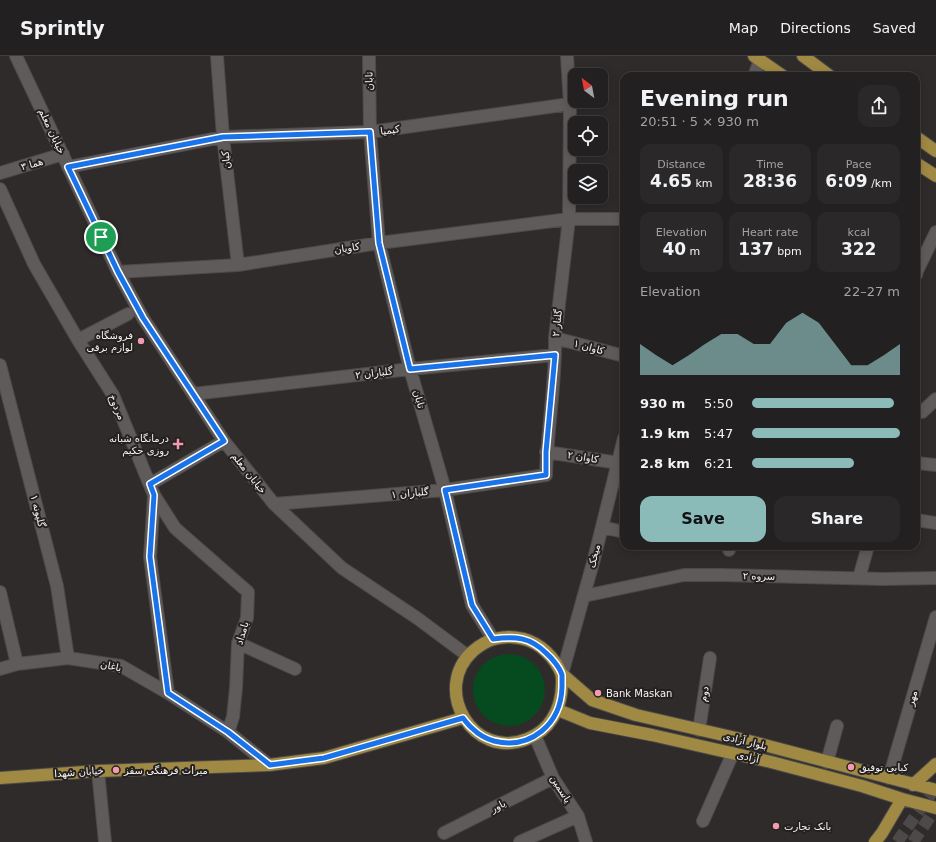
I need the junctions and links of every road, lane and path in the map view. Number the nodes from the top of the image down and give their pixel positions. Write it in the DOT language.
graph roads {
  1 [pos="16,56"];
  2 [pos="217,56"];
  3 [pos="369,56"];
  4 [pos="567,56"];
  5 [pos="803,56"];
  6 [pos="757,58"];
  7 [pos="568,72"];
  8 [pos="755,72"];
  9 [pos="777,72"];
  10 [pos="825,72"];
  11 [pos="568,104"];
  12 [pos="570,108"];
  13 [pos="370,132"];
  14 [pos="223,137"];
  15 [pos="920,140"];
  16 [pos="936,151"];
  17 [pos="64,154"];
  18 [pos="920,166"];
  19 [pos="68,167"];
  20 [pos="0,173"];
  21 [pos="936,176"];
  22 [pos="0,189"];
  23 [pos="569,219"];
  24 [pos="620,219"];
  25 [pos="936,232"];
  26 [pos="379,243"];
  27 [pos="238,265"];
  28 [pos="920,265"];
  29 [pos="118,272"];
  30 [pos="128,314"];
  31 [pos="555,338"];
  32 [pos="78,340"];
  33 [pos="555,355"];
  34 [pos="620,355"];
  35 [pos="0,365"];
  36 [pos="410,369"];
  37 [pos="193,394"];
  38 [pos="936,398"];
  39 [pos="922,412"];
  40 [pos="224,441"];
  41 [pos="546,452"];
  42 [pos="620,458"];
  43 [pos="619,463"];
  44 [pos="920,463"];
  45 [pos="936,465"];
  46 [pos="546,475"];
  47 [pos="152,490"];
  48 [pos="445,490"];
  49 [pos="274,504"];
  50 [pos="920,521"];
  51 [pos="936,523"];
  52 [pos="602,527"];
  53 [pos="620,531"];
  54 [pos="867,550"];
  55 [pos="859,578"];
  56 [pos="936,578"];
  57 [pos="0,592"];
  58 [pos="584,596"];
  59 [pos="936,617"];
  60 [pos="493,639"];
  61 [pos="238,643"];
  62 [pos="468,656"];
  63 [pos="68,658"];
  64 [pos="710,658"];
  65 [pos="17,664"];
  66 [pos="0,669"];
  67 [pos="295,669"];
  68 [pos="562,674"];
  69 [pos="168,693"];
  70 [pos="558,710"];
  71 [pos="463,718"];
  72 [pos="837,726"];
  73 [pos="699,730"];
  74 [pos="228,732"];
  75 [pos="536,736"];
  76 [pos="733,753"];
  77 [pos="827,762"];
  78 [pos="936,764"];
  79 [pos="270,765"];
  80 [pos="98,771"];
  81 [pos="0,778"];
  82 [pos="553,778"];
  83 [pos="889,778"];
  84 [pos="913,785"];
  85 [pos="936,790"];
  86 [pos="902,799"];
  87 [pos="936,808"];
  88 [pos="578,816"];
  89 [pos="703,821"];
  90 [pos="444,833"];
  91 [pos="105,842"];
  92 [pos="520,842"];
  93 [pos="586,842"];
  94 [pos="875,842"];
  1 -- 17 [label="street, خیابان معلم"];
  2 -- 14 [label="street, کیان"];
  3 -- 13 [label="street, تابان"];
  4 -- 7 [label="street, گلنار ۲"];
  5 -- 10 [label="main road"];
  6 -- 8 [label="street"];
  6 -- 9 [label="main road"];
  11 -- 13 [label="street, کیمیا"];
  12 -- 23 [label="street, گلنار ۲"];
  13 -- 14 [label="street, کیمیا"];
  13 -- 26 [label="street, تابان"];
  14 -- 19 [label="street, کیمیا"];
  14 -- 27 [label="street, کیان"];
  15 -- 16 [label="main road"];
  17 -- 19 [label="street, خیابان معلم"];
  17 -- 20 [label="street, هما ۳"];
  18 -- 21 [label="main road"];
  19 -- 29 [label="street, خیابان معلم"];
  22 -- 32 [label="street, مردوخ"];
  23 -- 24 [label="street, کاویان"];
  23 -- 26 [label="street, کاویان"];
  23 -- 31 [label="street, گلنار ۲"];
  25 -- 28 [label="street"];
  26 -- 27 [label="street, کاویان"];
  26 -- 36 [label="street, تابان"];
  27 -- 29 [label="street, کاویان"];
  29 -- 37 [label="street, خیابان معلم"];
  30 -- 32 [label="street"];
  31 -- 33 [label="street, گلنار ۲"];
  31 -- 34 [label="street, کاوان ۱"];
  32 -- 47 [label="street, مردوخ"];
  33 -- 36 [label="street, گلباران ۲"];
  33 -- 41 [label="street, گلنار ۲"];
  35 -- 63 [label="street, گلپونه ۱"];
  36 -- 37 [label="street, گلباران ۲"];
  36 -- 48 [label="street, تابان"];
  37 -- 40 [label="street, خیابان معلم"];
  38 -- 39 [label="street"];
  40 -- 47 [label="street"];
  40 -- 49 [label="street, خیابان معلم"];
  41 -- 43 [label="street, کاوان ۲"];
  41 -- 46 [label="street, گلنار ۲"];
  42 -- 43 [label="street, میخک"];
  43 -- 52 [label="street, میخک"];
  44 -- 45 [label="street"];
  46 -- 48 [label="street, گلباران ۱"];
  47 -- 61 [label="street, بامداد"];
  47 -- 69 [label="street, مردوخ"];
  48 -- 49 [label="street, گلباران ۱"];
  48 -- 60 [label="street, تابان"];
  49 -- 62 [label="street, خیابان معلم"];
  50 -- 51 [label="street"];
  52 -- 53 [label="street"];
  52 -- 58 [label="street, میخک"];
  54 -- 55 [label="street"];
  55 -- 56 [label="street, سروه ۲"];
  55 -- 58 [label="street, سروه ۲"];
  57 -- 65 [label="street"];
  58 -- 68 [label="street, میخک"];
  59 -- 83 [label="street, مهر"];
  60 -- 62 [label="main road"];
  60 -- 68 [label="main road"];
  61 -- 67 [label="street"];
  61 -- 74 [label="street, بامداد"];
  62 -- 71 [label="main road"];
  63 -- 65 [label="street, باغان"];
  63 -- 69 [label="street, باغان"];
  64 -- 73 [label="street, دوم"];
  65 -- 66 [label="street, باغان"];
  68 -- 70 [label="main road"];
  68 -- 73 [label="main road, بلوار آزادی"];
  69 -- 74 [label="street, باغان"];
  70 -- 75 [label="main road"];
  70 -- 76 [label="main road, آزادی"];
  71 -- 75 [label="main road"];
  71 -- 79 [label="main road, خیابان شهدا"];
  72 -- 77 [label="street"];
  73 -- 77 [label="main road, بلوار آزادی"];
  74 -- 79 [label="street"];
  75 -- 82 [label="street, یاسمین"];
  76 -- 86 [label="main road, آزادی"];
  76 -- 89 [label="street"];
  77 -- 83 [label="main road, بلوار آزادی"];
  78 -- 84 [label="main road"];
  79 -- 80 [label="main road, خیابان شهدا"];
  80 -- 81 [label="main road, خیابان شهدا"];
  80 -- 91 [label="street"];
  82 -- 88 [label="street, یاسمین"];
  82 -- 90 [label="street, یاور"];
  83 -- 84 [label="main road, بلوار آزادی"];
  84 -- 85 [label="main road, بلوار آزادی"];
  86 -- 87 [label="main road, آزادی"];
  86 -- 94 [label="main road"];
  88 -- 92 [label="street"];
  88 -- 93 [label="street, یاسمین"];
}
